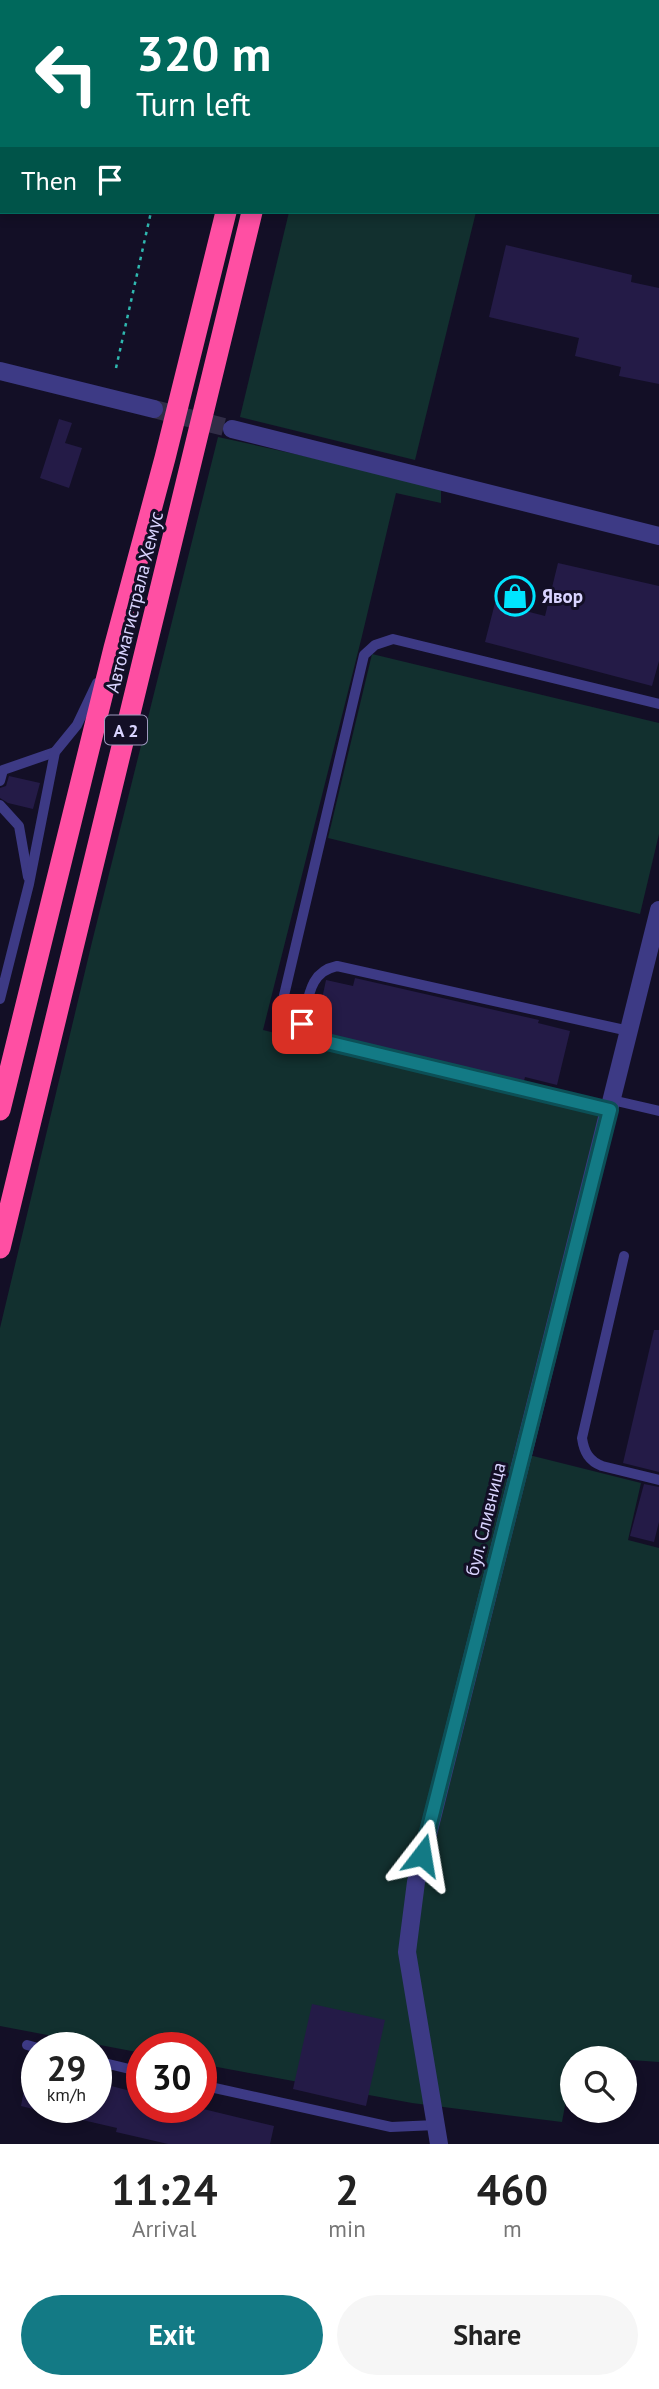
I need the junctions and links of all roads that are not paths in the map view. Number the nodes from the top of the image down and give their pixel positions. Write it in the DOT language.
graph roads {
  1 [pos="226,214"];
  2 [pos="252,214"];
  3 [pos="0,371"];
  4 [pos="154,409"];
  5 [pos="232,429"];
  6 [pos="659,536"];
  7 [pos="114,648"];
  8 [pos="659,704"];
  9 [pos="55,752"];
  10 [pos="0,781"];
  11 [pos="0,804"];
  12 [pos="29,884"];
  13 [pos="659,910"];
  14 [pos="0,999"];
  15 [pos="278,1021"];
  16 [pos="629,1031"];
  17 [pos="611,1105"];
  18 [pos="0,1110"];
  19 [pos="659,1111"];
  20 [pos="0,1248"];
  21 [pos="624,1256"];
  22 [pos="659,1480"];
  23 [pos="217,2089"];
  24 [pos="436,2125"];
  25 [pos="439,2144"];
  1 -- 7 [label="highway, Автомагистрала Хемус / A 2"];
  2 -- 20 [label="highway, Автомагистрала Хемус / A 2"];
  3 -- 4 [label="street"];
  5 -- 6 [label="street"];
  7 -- 9 [label="lane"];
  7 -- 18 [label="highway, Автомагистрала Хемус / A 2"];
  8 -- 15 [label="lane"];
  9 -- 10 [label="lane"];
  9 -- 12 [label="lane"];
  11 -- 12 [label="lane"];
  12 -- 14 [label="lane"];
  13 -- 16 [label="street, бул. Сливница"];
  16 -- 17 [label="street, бул. Сливница"];
  16 -- 17 [label="lane"];
  17 -- 19 [label="lane"];
  17 -- 24 [label="street, бул. Сливница"];
  21 -- 22 [label="lane"];
  23 -- 24 [label="lane"];
  24 -- 25 [label="street, бул. Сливница"];
}
